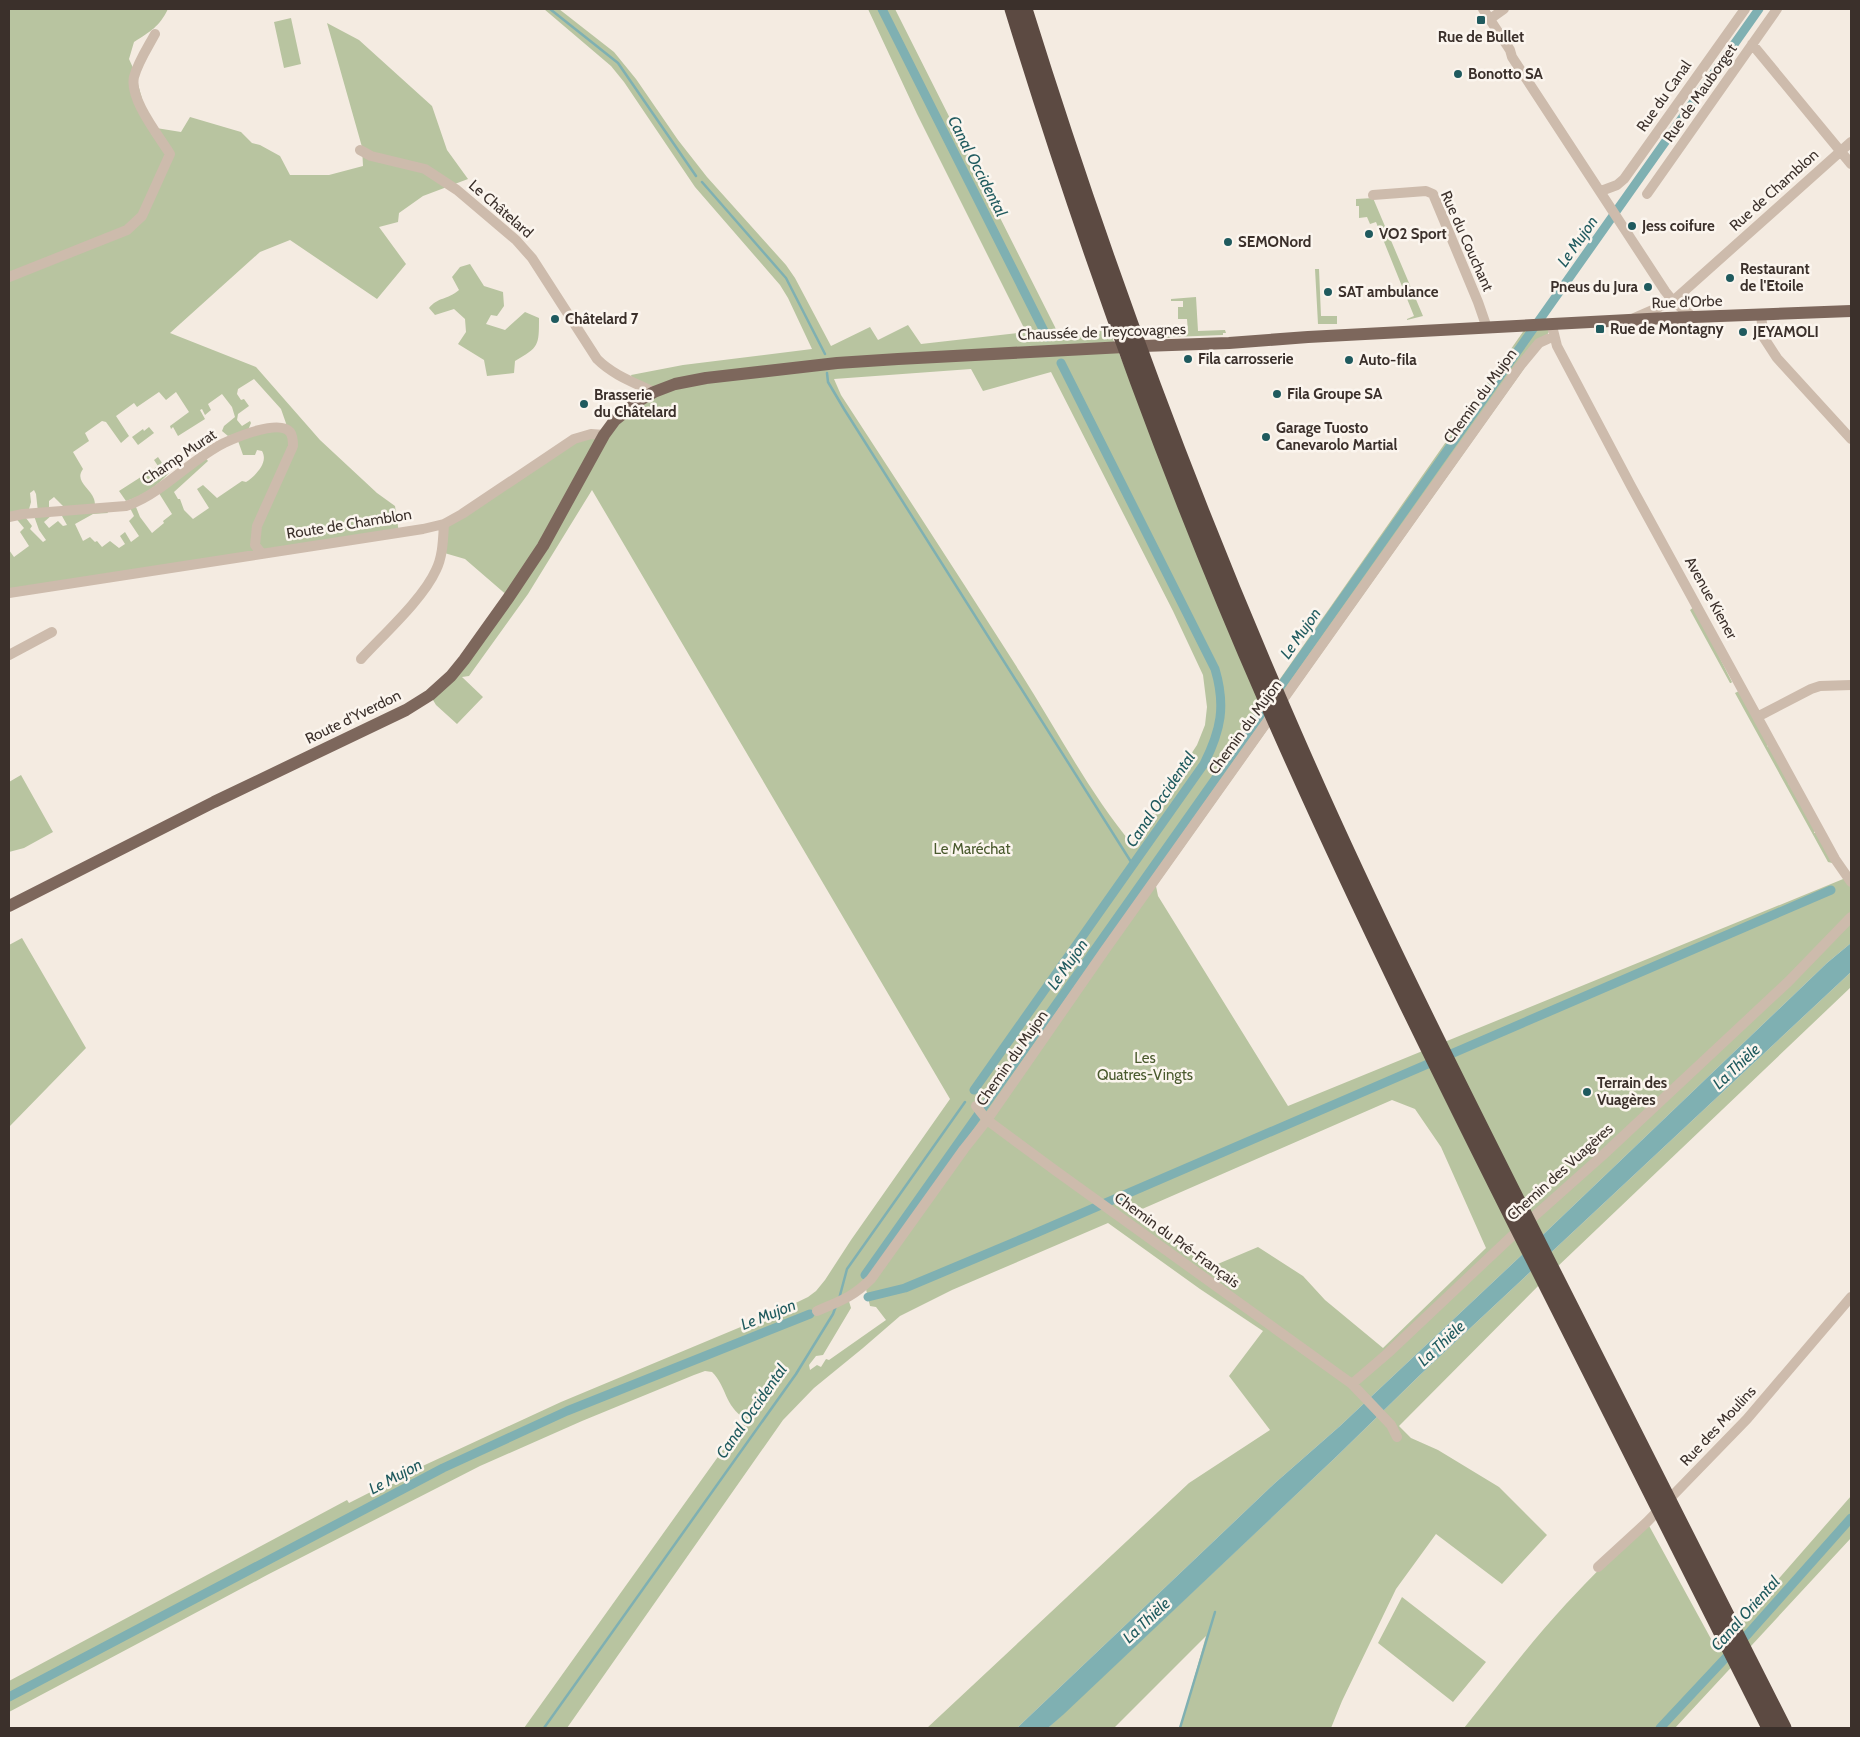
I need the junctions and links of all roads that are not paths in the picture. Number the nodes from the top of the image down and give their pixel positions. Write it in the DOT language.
graph roads {
  1 [pos="1012,9"];
  2 [pos="1025,9"];
  3 [pos="1483,9"];
  4 [pos="1504,9"];
  5 [pos="1745,9"];
  6 [pos="1777,9"];
  7 [pos="1490,19"];
  8 [pos="155,34"];
  9 [pos="1752,44"];
  10 [pos="1851,142"];
  11 [pos="360,150"];
  12 [pos="1841,151"];
  13 [pos="1851,164"];
  14 [pos="1601,191"];
  15 [pos="1647,194"];
  16 [pos="1373,195"];
  17 [pos="9,277"];
  18 [pos="1673,301"];
  19 [pos="1851,312"];
  20 [pos="1761,316"];
  21 [pos="1668,318"];
  22 [pos="1694,318"];
  23 [pos="1628,321"];
  24 [pos="1487,328"];
  25 [pos="1551,328"];
  26 [pos="654,392"];
  27 [pos="604,436"];
  28 [pos="1851,439"];
  29 [pos="9,517"];
  30 [pos="444,524"];
  31 [pos="262,554"];
  32 [pos="9,592"];
  33 [pos="52,632"];
  34 [pos="9,655"];
  35 [pos="361,659"];
  36 [pos="1851,685"];
  37 [pos="1758,716"];
  38 [pos="1851,882"];
  39 [pos="9,906"];
  40 [pos="1851,918"];
  41 [pos="976,1106"];
  42 [pos="987,1120"];
  43 [pos="1851,1298"];
  44 [pos="817,1311"];
  45 [pos="1354,1386"];
  46 [pos="1397,1437"];
  47 [pos="1598,1567"];
  48 [pos="1769,1728"];
  49 [pos="1784,1728"];
  1 -- 48 [label="highway, bridge"];
  2 -- 49 [label="highway, bridge"];
  3 -- 7 [label="street"];
  4 -- 7 [label="street"];
  5 -- 14 [label="street, Rue du Canal"];
  6 -- 9 [label="street, Rue de Mauborget"];
  7 -- 14 [label="street"];
  8 -- 17 [label="street"];
  9 -- 12 [label="street"];
  9 -- 15 [label="street, Rue de Mauborget"];
  10 -- 12 [label="street, Rue de Chamblon"];
  11 -- 26 [label="street, Le Châtelard"];
  12 -- 13 [label="street"];
  12 -- 18 [label="street, Rue de Chamblon"];
  14 -- 18 [label="street"];
  16 -- 24 [label="street, Rue du Couchant"];
  18 -- 21 [label="street"];
  18 -- 22 [label="street"];
  18 -- 23 [label="street, Rue de Chamblon"];
  19 -- 20 [label="main road, Rue d'Orbe"];
  20 -- 22 [label="main road, Rue d'Orbe"];
  20 -- 28 [label="street"];
  21 -- 22 [label="main road, Rue d'Orbe"];
  21 -- 23 [label="main road, Rue d'Orbe"];
  23 -- 25 [label="main road, Rue d'Orbe"];
  24 -- 25 [label="main road, Chaussée de Treycovagnes"];
  24 -- 26 [label="main road, Chaussée de Treycovagnes"];
  25 -- 37 [label="street, Avenue Kiener"];
  25 -- 42 [label="street, Chemin du Mujon"];
  26 -- 27 [label="main road"];
  27 -- 30 [label="street, Route de Chamblon"];
  27 -- 39 [label="main road, Route d'Yverdon"];
  29 -- 31 [label="street, Champ Murat"];
  30 -- 31 [label="street, Route de Chamblon"];
  30 -- 35 [label="street"];
  31 -- 32 [label="street, Route de Chamblon"];
  33 -- 34 [label="street"];
  36 -- 37 [label="street"];
  37 -- 38 [label="street, Avenue Kiener"];
  40 -- 45 [label="street, Chemin des Vuagères"];
  41 -- 42 [label="street, Chemin du Pré-Français"];
  42 -- 44 [label="street, Chemin du Mujon"];
  42 -- 45 [label="street, Chemin du Pré-Français"];
  43 -- 47 [label="street, Rue des Moulins"];
  45 -- 46 [label="street, Chemin du Pré-Français"];
}
